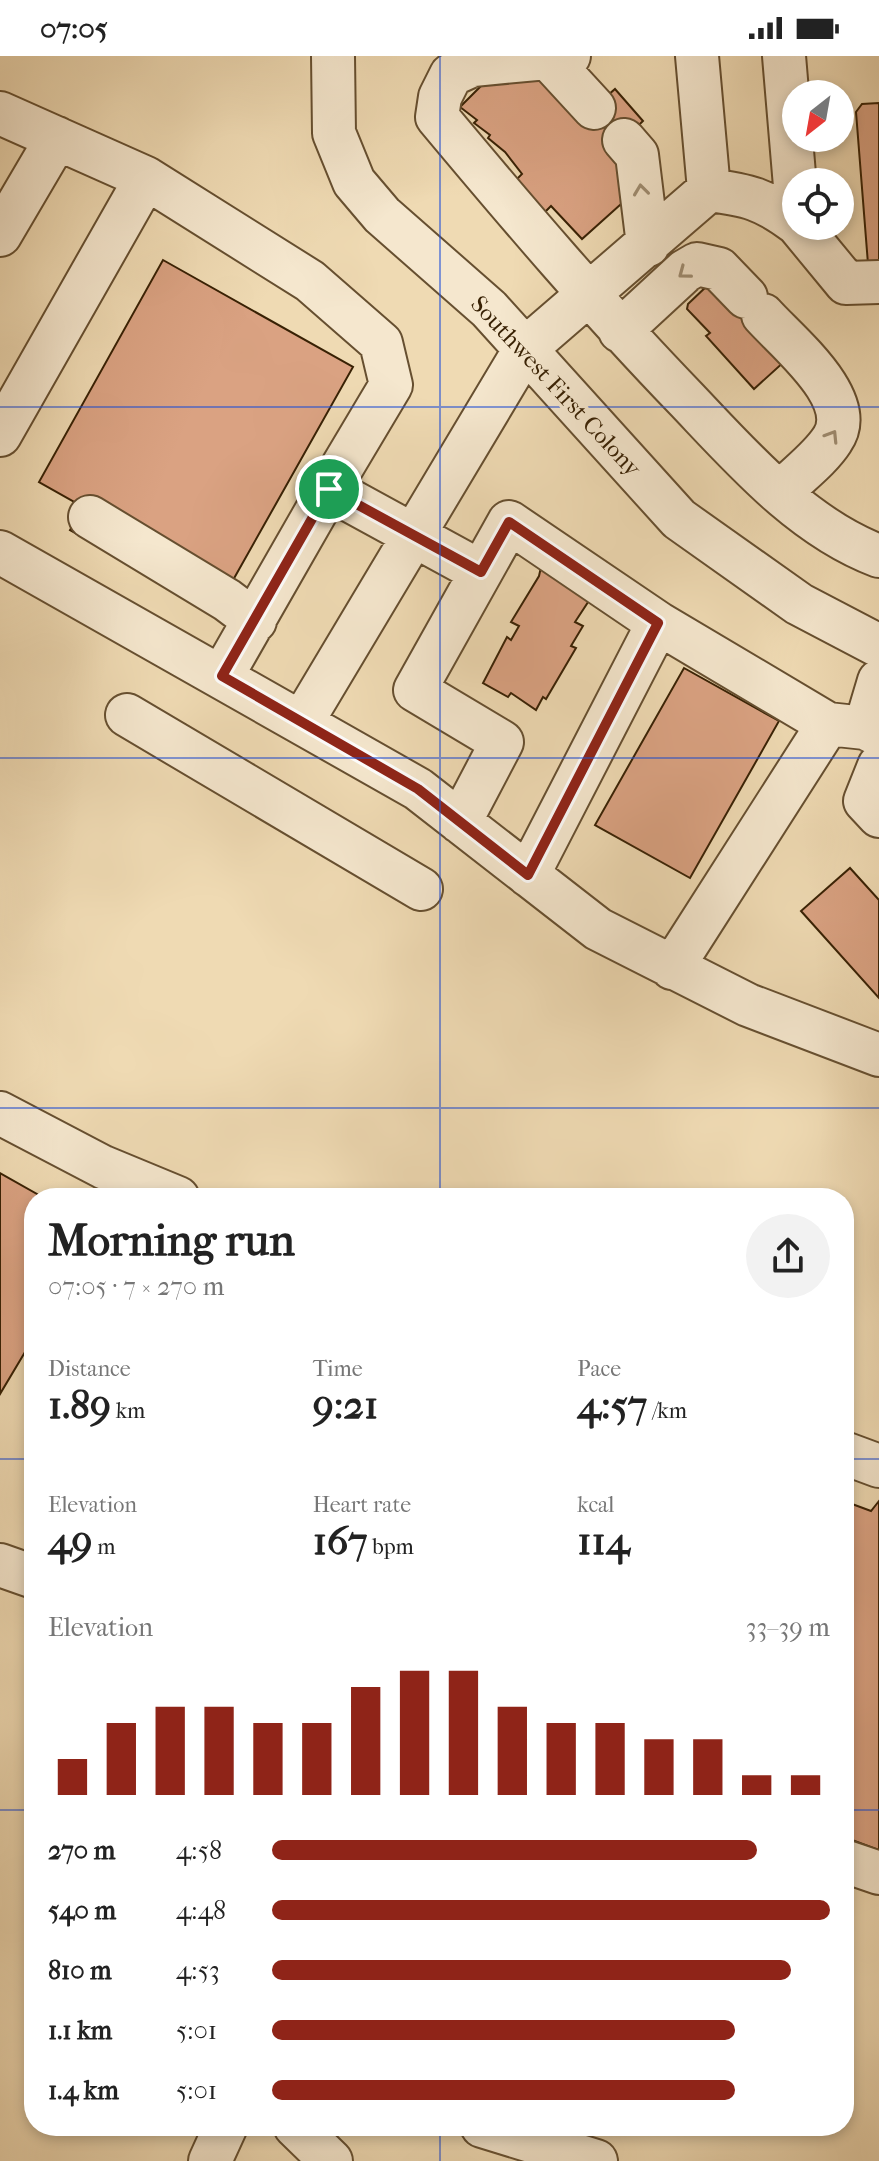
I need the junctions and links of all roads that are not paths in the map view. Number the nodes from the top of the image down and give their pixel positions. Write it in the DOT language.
graph roads {
  1 [pos="333,56"];
  2 [pos="697,56"];
  3 [pos="784,56"];
  4 [pos="558,57"];
  5 [pos="594,108"];
  6 [pos="0,113"];
  7 [pos="57,138"];
  8 [pos="624,140"];
  9 [pos="793,168"];
  10 [pos="146,178"];
  11 [pos="709,190"];
  12 [pos="782,212"];
  13 [pos="0,235"];
  14 [pos="811,240"];
  15 [pos="648,245"];
  16 [pos="879,282"];
  17 [pos="588,298"];
  18 [pos="620,331"];
  19 [pos="525,349"];
  20 [pos="0,435"];
  21 [pos="329,489"];
  22 [pos="780,493"];
  23 [pos="90,517"];
  24 [pos="412,535"];
  25 [pos="0,552"];
  26 [pos="879,556"];
  27 [pos="481,572"];
  28 [pos="255,621"];
  29 [pos="658,623"];
  30 [pos="879,646"];
  31 [pos="222,676"];
  32 [pos="879,681"];
  33 [pos="127,715"];
  34 [pos="302,722"];
  35 [pos="863,738"];
  36 [pos="879,816"];
  37 [pos="460,822"];
  38 [pos="528,875"];
  39 [pos="421,889"];
  40 [pos="672,968"];
  41 [pos="879,1055"];
  42 [pos="0,1113"];
  43 [pos="154,1188"];
  44 [pos="854,1457"];
  45 [pos="879,1466"];
  46 [pos="0,1565"];
  47 [pos="24,1573"];
  48 [pos="854,1864"];
  49 [pos="879,1873"];
  50 [pos="221,2136"];
  51 [pos="305,2136"];
  52 [pos="515,2136"];
  53 [pos="210,2161"];
  54 [pos="331,2161"];
  55 [pos="596,2161"];
  1 -- 19 [label="street, Southwest First Colony"];
  2 -- 11 [label="street"];
  3 -- 9 [label="street"];
  4 -- 5 [label="street"];
  4 -- 17 [label="street"];
  6 -- 7 [label="street"];
  7 -- 10 [label="street"];
  7 -- 13 [label="street"];
  15 -- 8 [label="street, one-way"];
  10 -- 20 [label="street"];
  10 -- 21 [label="street"];
  11 -- 12 [label="street"];
  11 -- 15 [label="street"];
  14 -- 16 [label="street"];
  15 -- 17 [label="street"];
  17 -- 18 [label="street"];
  17 -- 19 [label="street"];
  18 -- 22 [label="street"];
  22 -- 18 [label="street, one-way"];
  19 -- 24 [label="street"];
  19 -- 30 [label="street, Southwest First Colony"];
  21 -- 24 [label="street"];
  21 -- 28 [label="street"];
  22 -- 26 [label="street"];
  23 -- 28 [label="street"];
  24 -- 27 [label="street"];
  24 -- 34 [label="street"];
  25 -- 31 [label="street"];
  27 -- 29 [label="street"];
  27 -- 37 [label="street"];
  28 -- 31 [label="street"];
  29 -- 35 [label="street"];
  29 -- 38 [label="street"];
  31 -- 34 [label="street"];
  32 -- 35 [label="street"];
  33 -- 39 [label="street"];
  34 -- 37 [label="street"];
  35 -- 36 [label="street"];
  35 -- 40 [label="street"];
  37 -- 38 [label="street"];
  38 -- 40 [label="street"];
  40 -- 41 [label="street"];
  42 -- 43 [label="street"];
  44 -- 45 [label="street"];
  46 -- 47 [label="street"];
  48 -- 49 [label="street"];
  50 -- 53 [label="street"];
  51 -- 54 [label="street"];
  52 -- 55 [label="street"];
}
